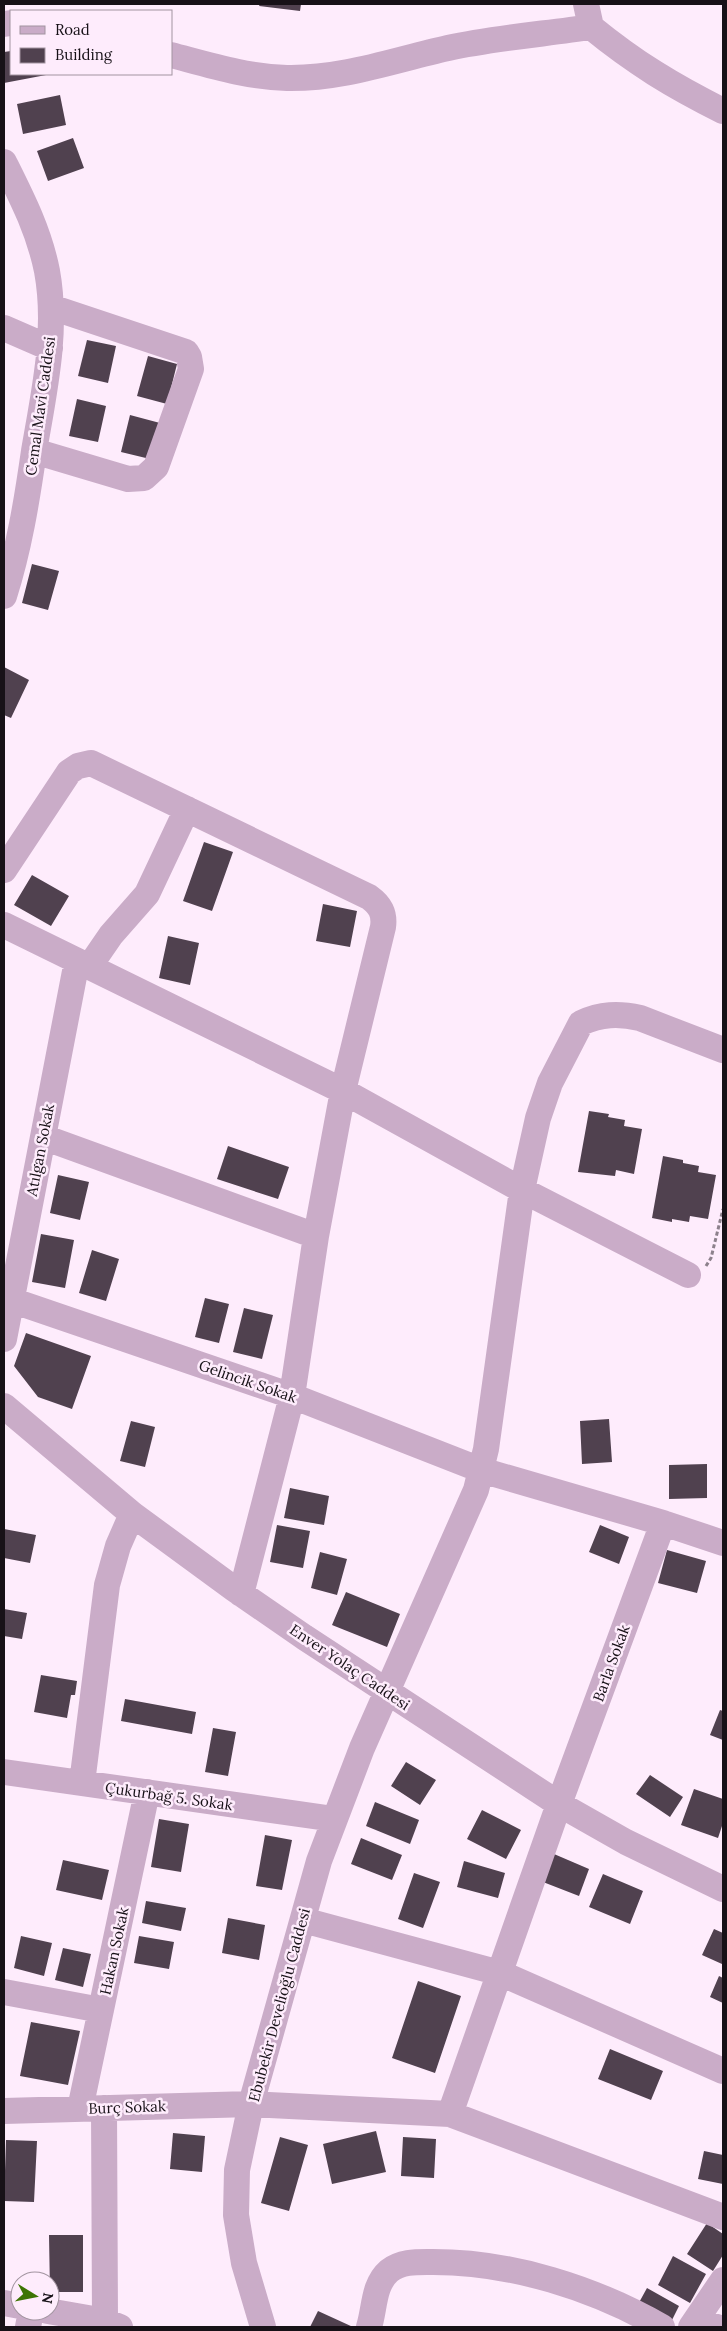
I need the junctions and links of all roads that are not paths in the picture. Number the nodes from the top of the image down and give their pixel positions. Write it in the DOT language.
graph roads {
  1 [pos="588,15"];
  2 [pos="172,55"];
  3 [pos="723,112"];
  4 [pos="4,162"];
  5 [pos="51,307"];
  6 [pos="4,328"];
  7 [pos="50,348"];
  8 [pos="34,451"];
  9 [pos="12,522"];
  10 [pos="4,596"];
  11 [pos="187,809"];
  12 [pos="4,870"];
  13 [pos="4,924"];
  14 [pos="83,964"];
  15 [pos="723,1050"];
  16 [pos="343,1091"];
  17 [pos="43,1137"];
  18 [pos="522,1190"];
  19 [pos="316,1236"];
  20 [pos="688,1275"];
  21 [pos="11,1300"];
  22 [pos="4,1339"];
  23 [pos="292,1396"];
  24 [pos="4,1406"];
  25 [pos="481,1470"];
  26 [pos="132,1514"];
  27 [pos="663,1523"];
  28 [pos="723,1544"];
  29 [pos="241,1594"];
  30 [pos="387,1693"];
  31 [pos="4,1772"];
  32 [pos="82,1783"];
  33 [pos="148,1792"];
  34 [pos="559,1804"];
  35 [pos="334,1819"];
  36 [pos="723,1888"];
  37 [pos="303,1920"];
  38 [pos="500,1973"];
  39 [pos="4,1992"];
  40 [pos="101,2010"];
  41 [pos="723,2071"];
  42 [pos="251,2104"];
  43 [pos="92,2108"];
  44 [pos="4,2111"];
  45 [pos="450,2114"];
  46 [pos="723,2217"];
  47 [pos="723,2280"];
  48 [pos="60,2313"];
  49 [pos="112,2324"];
  50 [pos="701,2325"];
  51 [pos="263,2327"];
  52 [pos="369,2327"];
  53 [pos="662,2327"];
  1 -- 2 [label="street"];
  1 -- 3 [label="street"];
  4 -- 5 [label="street, Cemal Mavi Caddesi"];
  5 -- 7 [label="street, Cemal Mavi Caddesi"];
  5 -- 8 [label="street"];
  6 -- 7 [label="street"];
  7 -- 8 [label="street, Cemal Mavi Caddesi"];
  8 -- 9 [label="street, Cemal Mavi Caddesi"];
  9 -- 10 [label="street, Cemal Mavi Caddesi"];
  11 -- 12 [label="street"];
  11 -- 14 [label="street"];
  11 -- 16 [label="street"];
  13 -- 14 [label="street"];
  14 -- 16 [label="street"];
  14 -- 17 [label="street, Atılgan Sokak"];
  15 -- 18 [label="street, Ebubekir Develioğlu Caddesi"];
  16 -- 18 [label="street"];
  16 -- 19 [label="street"];
  17 -- 19 [label="street"];
  17 -- 21 [label="street, Atılgan Sokak"];
  18 -- 20 [label="street"];
  18 -- 25 [label="street, Ebubekir Develioğlu Caddesi"];
  19 -- 23 [label="street"];
  21 -- 22 [label="street, Atılgan Sokak"];
  21 -- 23 [label="street, Gelincik Sokak"];
  23 -- 25 [label="street, Gelincik Sokak"];
  23 -- 29 [label="street"];
  24 -- 26 [label="street, Enver Yolaç Caddesi"];
  25 -- 27 [label="street, Gelincik Sokak"];
  25 -- 30 [label="street, Ebubekir Develioğlu Caddesi"];
  26 -- 29 [label="street, Enver Yolaç Caddesi"];
  26 -- 32 [label="street"];
  27 -- 28 [label="street, Gelincik Sokak"];
  27 -- 34 [label="street, Barla Sokak"];
  29 -- 30 [label="street, Enver Yolaç Caddesi"];
  30 -- 34 [label="street, Enver Yolaç Caddesi"];
  30 -- 35 [label="street, Ebubekir Develioğlu Caddesi"];
  31 -- 32 [label="street, Çukurbağ 5. Sokak"];
  32 -- 33 [label="street, Çukurbağ 5. Sokak"];
  33 -- 35 [label="street, Çukurbağ 5. Sokak"];
  33 -- 40 [label="street, Hakan Sokak"];
  34 -- 36 [label="street, Enver Yolaç Caddesi"];
  34 -- 38 [label="street, Barla Sokak"];
  35 -- 37 [label="street, Ebubekir Develioğlu Caddesi"];
  37 -- 38 [label="street"];
  37 -- 42 [label="street, Ebubekir Develioğlu Caddesi"];
  38 -- 41 [label="street"];
  38 -- 45 [label="street, Barla Sokak"];
  39 -- 40 [label="street"];
  40 -- 43 [label="street, Hakan Sokak"];
  42 -- 43 [label="street, Burç Sokak"];
  42 -- 45 [label="street, Burç Sokak"];
  42 -- 51 [label="street, Ebubekir Develioğlu Caddesi"];
  43 -- 44 [label="street, Burç Sokak"];
  43 -- 49 [label="street, Hakan Sokak"];
  45 -- 46 [label="street, Burç Sokak"];
  47 -- 50 [label="street"];
  48 -- 49 [label="street"];
  52 -- 53 [label="street"];
}
